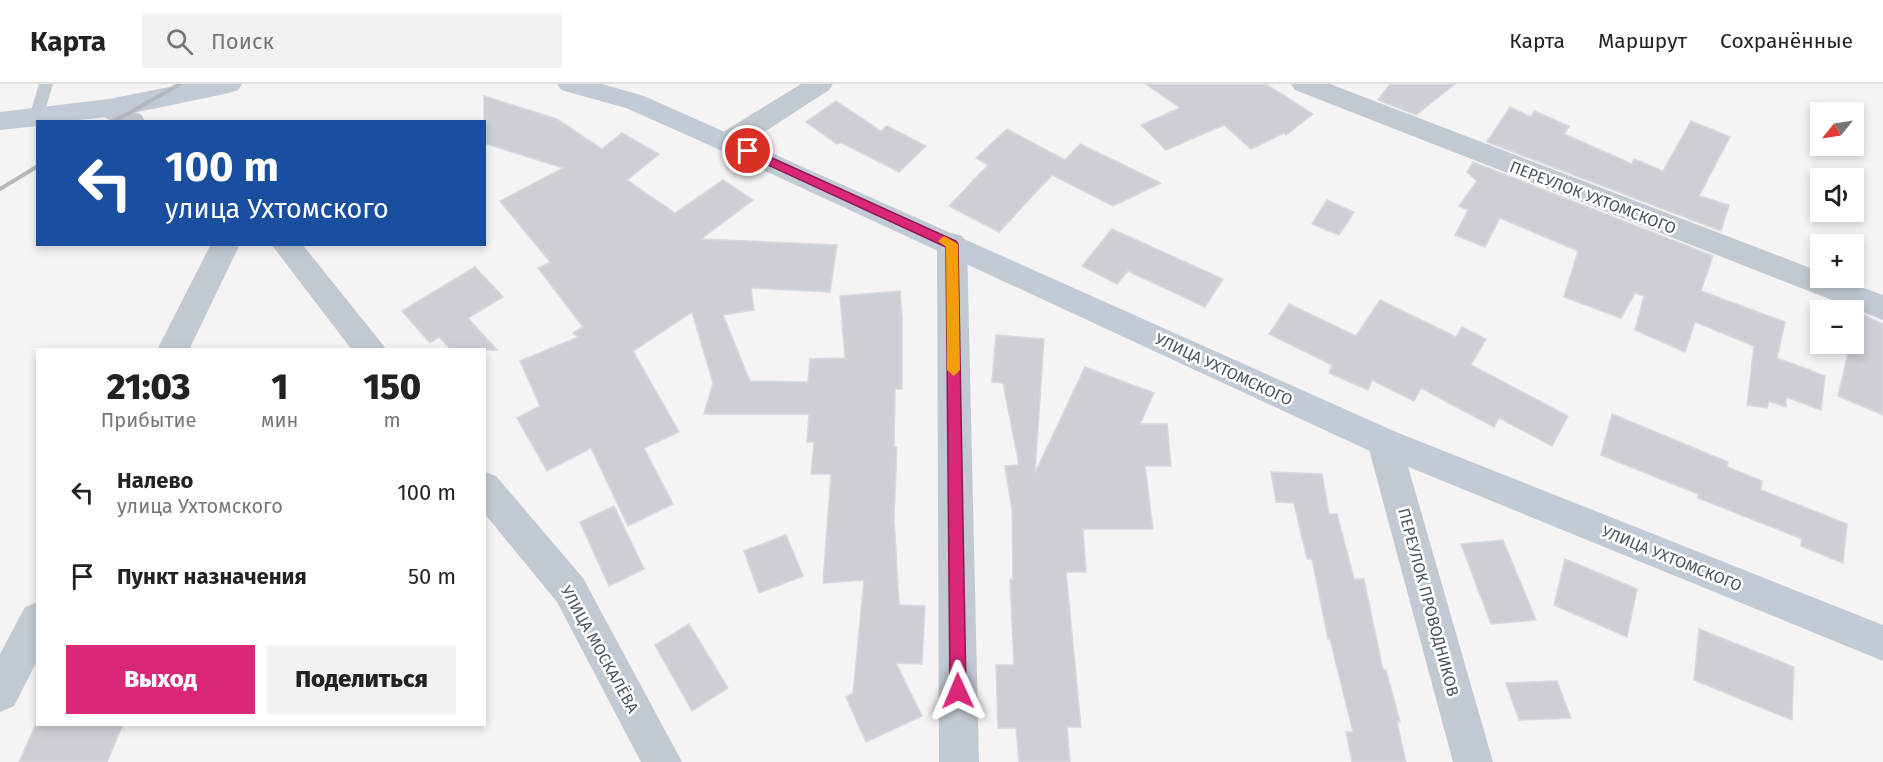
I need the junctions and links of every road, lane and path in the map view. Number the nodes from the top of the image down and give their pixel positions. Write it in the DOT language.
graph roads {
  1 [pos="46,84"];
  2 [pos="229,84"];
  3 [pos="570,84"];
  4 [pos="820,84"];
  5 [pos="1304,84"];
  6 [pos="120,115"];
  7 [pos="36,117"];
  8 [pos="0,121"];
  9 [pos="728,142"];
  10 [pos="952,244"];
  11 [pos="225,246"];
  12 [pos="287,246"];
  13 [pos="1883,308"];
  14 [pos="174,348"];
  15 [pos="369,348"];
  16 [pos="1384,442"];
  17 [pos="486,489"];
  18 [pos="36,623"];
  19 [pos="1883,643"];
  20 [pos="0,693"];
  21 [pos="662,762"];
  22 [pos="959,762"];
  23 [pos="1473,762"];
  1 -- 7 [label="lane"];
  2 -- 6 [label="street"];
  3 -- 9 [label="street, УЛИЦА УХТОМСКОГО"];
  4 -- 9 [label="street"];
  5 -- 13 [label="street, ПЕРЕУЛОК УХТОМСКОГО"];
  6 -- 7 [label="street"];
  7 -- 8 [label="street"];
  9 -- 10 [label="street, УЛИЦА УХТОМСКОГО"];
  10 -- 16 [label="street, УЛИЦА УХТОМСКОГО"];
  10 -- 22 [label="street"];
  11 -- 14 [label="street"];
  12 -- 15 [label="street"];
  16 -- 19 [label="street, УЛИЦА УХТОМСКОГО"];
  16 -- 23 [label="street, ПЕРЕУЛОК ПРОВОДНИКОВ"];
  17 -- 21 [label="street, УЛИЦА МОСКАЛЁВА"];
  18 -- 20 [label="street"];
}
